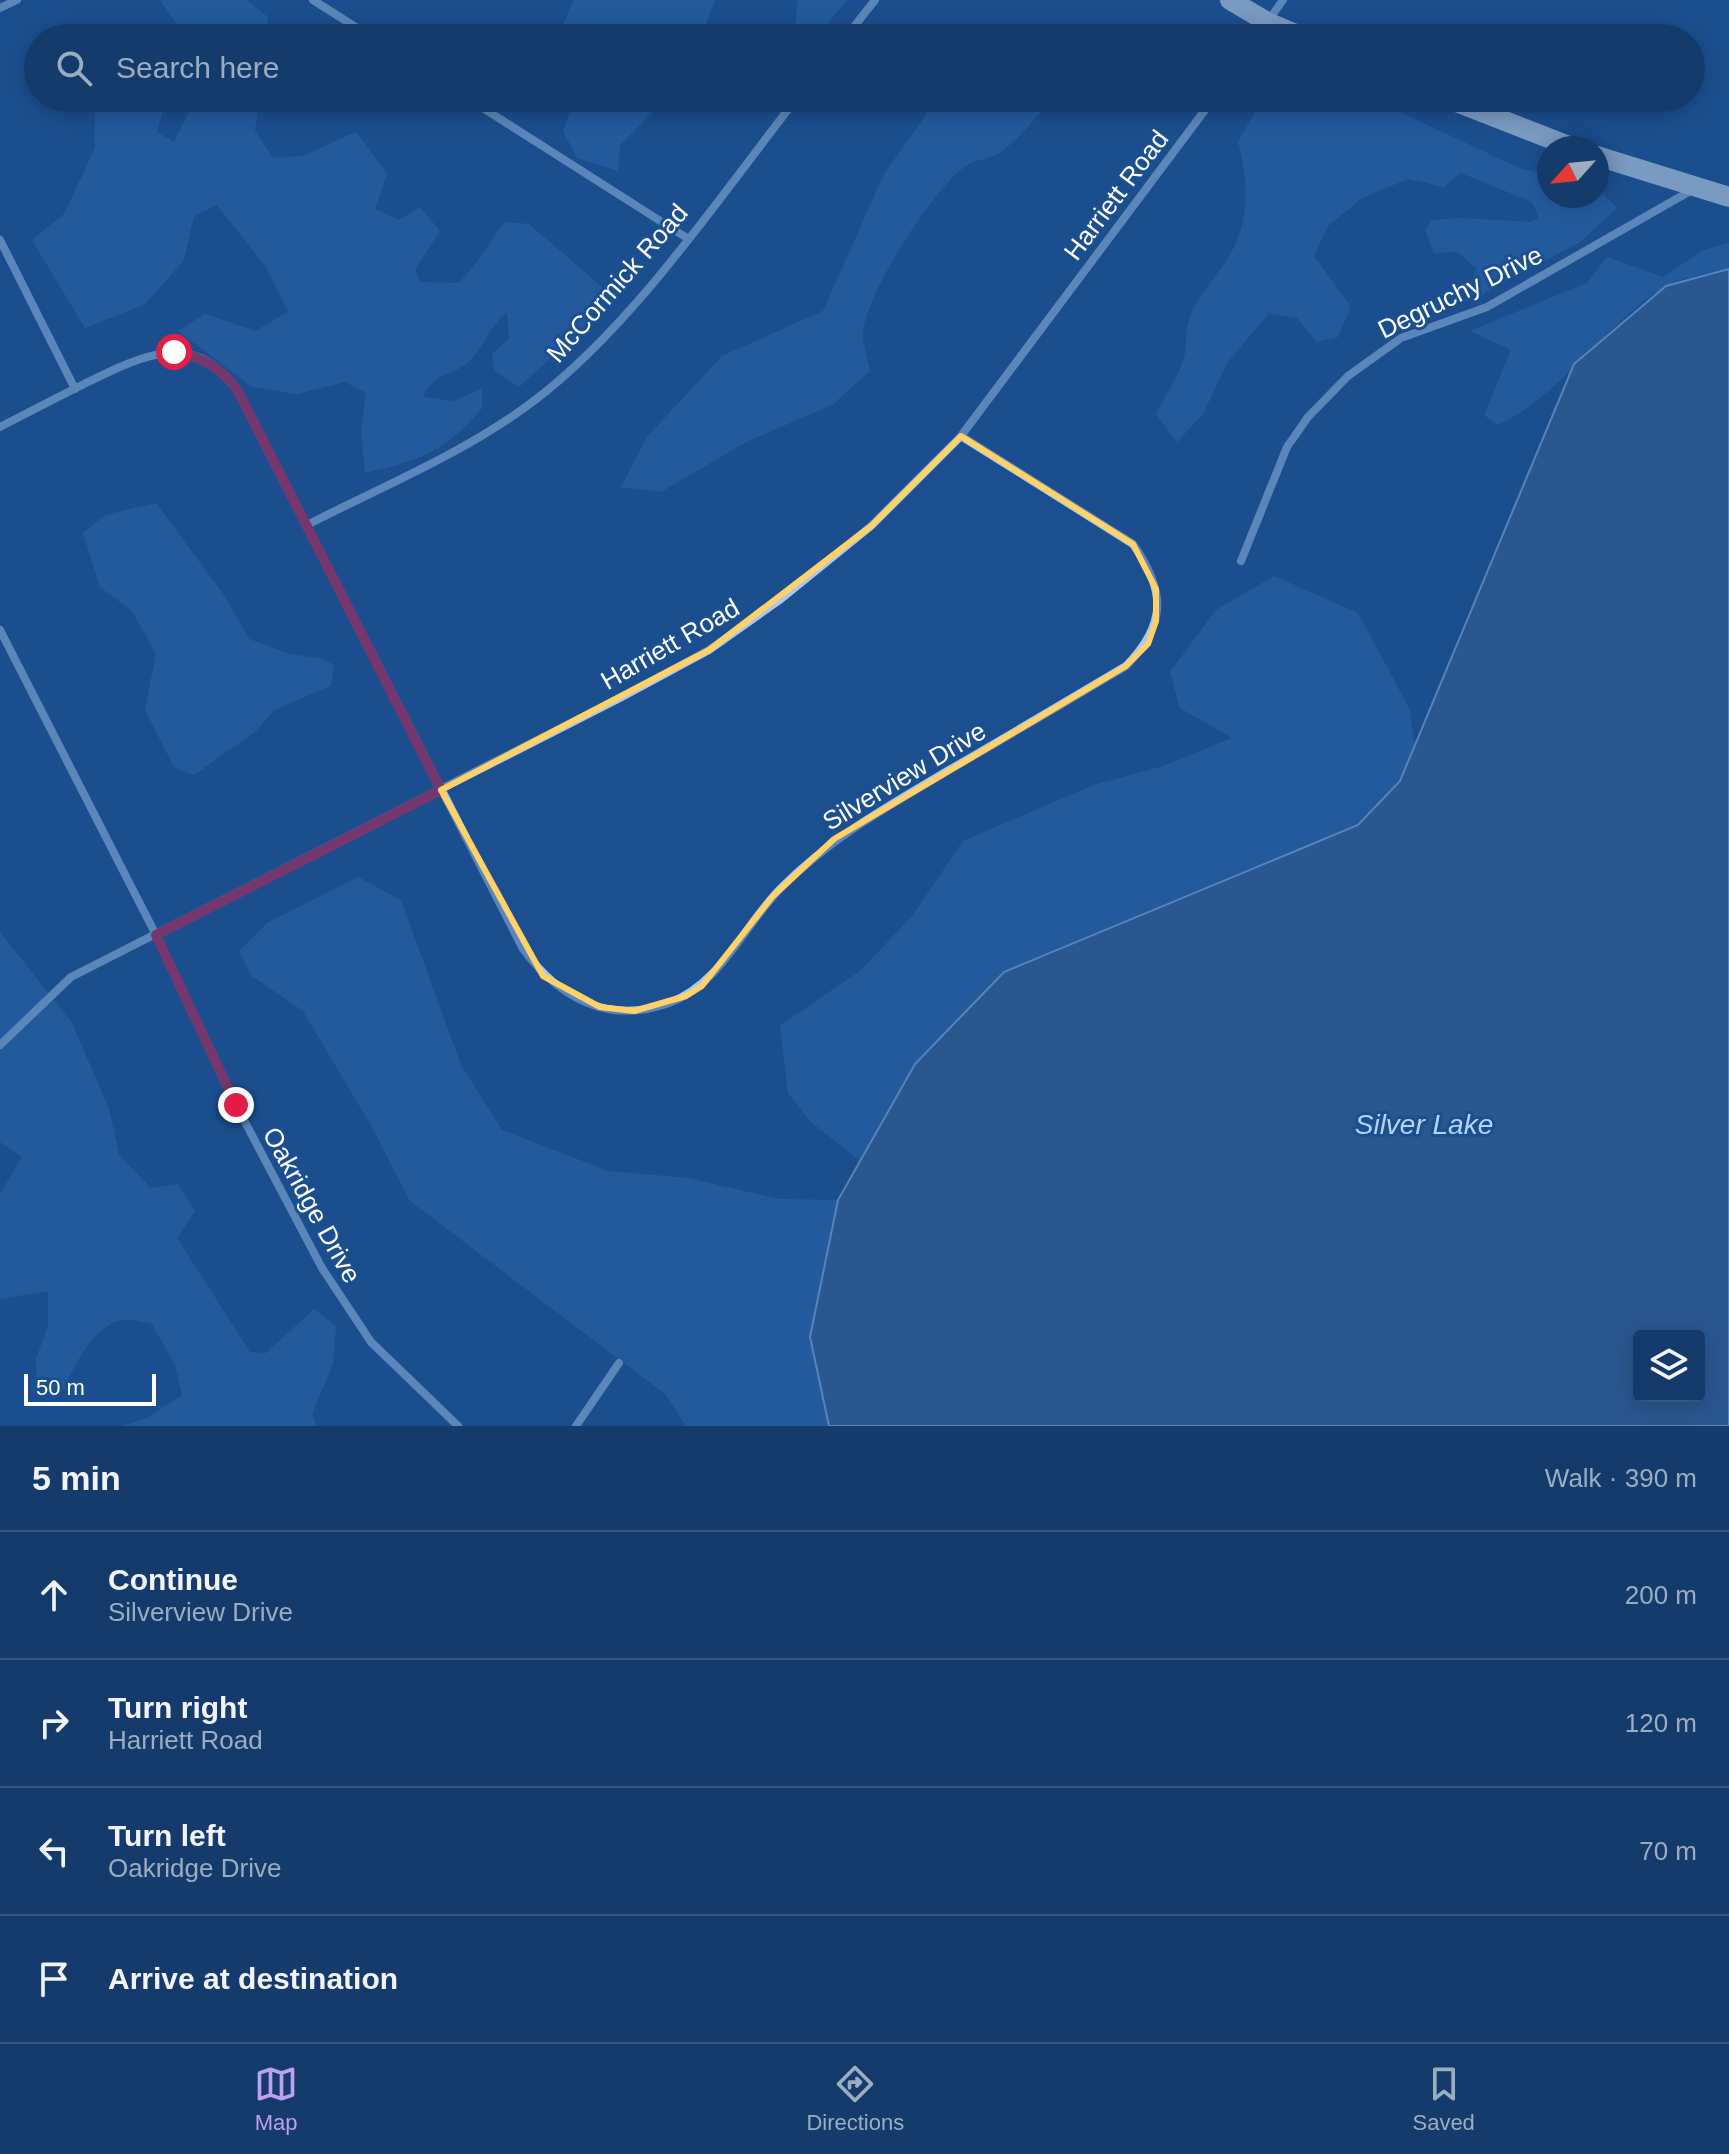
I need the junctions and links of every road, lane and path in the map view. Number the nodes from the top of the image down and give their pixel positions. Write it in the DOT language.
graph roads {
  1 [pos="17,0"];
  2 [pos="313,0"];
  3 [pos="875,0"];
  4 [pos="1230,0"];
  5 [pos="1283,0"];
  6 [pos="0,8"];
  7 [pos="351,24"];
  8 [pos="856,24"];
  9 [pos="1255,24"];
  10 [pos="1265,24"];
  11 [pos="489,112"];
  12 [pos="786,112"];
  13 [pos="1204,112"];
  14 [pos="1482,112"];
  15 [pos="1543,136"];
  16 [pos="1609,160"];
  17 [pos="1697,187"];
  18 [pos="1729,197"];
  19 [pos="687,238"];
  20 [pos="0,240"];
  21 [pos="75,389"];
  22 [pos="0,427"];
  23 [pos="961,436"];
  24 [pos="307,525"];
  25 [pos="1241,561"];
  26 [pos="0,630"];
  27 [pos="441,790"];
  28 [pos="156,935"];
  29 [pos="0,1045"];
  30 [pos="619,1363"];
  31 [pos="458,1426"];
  32 [pos="576,1426"];
  1 -- 6 [label="street"];
  2 -- 7 [label="street"];
  3 -- 8 [label="street"];
  4 -- 9 [label="main road"];
  5 -- 10 [label="street"];
  11 -- 19 [label="street"];
  12 -- 19 [label="street, McCormick Road"];
  13 -- 23 [label="street, Harriett Road"];
  14 -- 15 [label="main road"];
  16 -- 17 [label="main road"];
  17 -- 18 [label="main road"];
  17 -- 25 [label="street, Degruchy Drive"];
  19 -- 24 [label="street, McCormick Road"];
  20 -- 21 [label="street"];
  21 -- 22 [label="street"];
  21 -- 24 [label="street, Silverview Drive"];
  23 -- 27 [label="street, Harriett Road"];
  23 -- 27 [label="street, Silverview Drive"];
  24 -- 27 [label="street, Silverview Drive"];
  26 -- 28 [label="street, Oakridge Drive"];
  27 -- 28 [label="street, Harriett Road"];
  28 -- 29 [label="street, Harriett Road"];
  28 -- 31 [label="street, Oakridge Drive"];
  30 -- 32 [label="street"];
}
